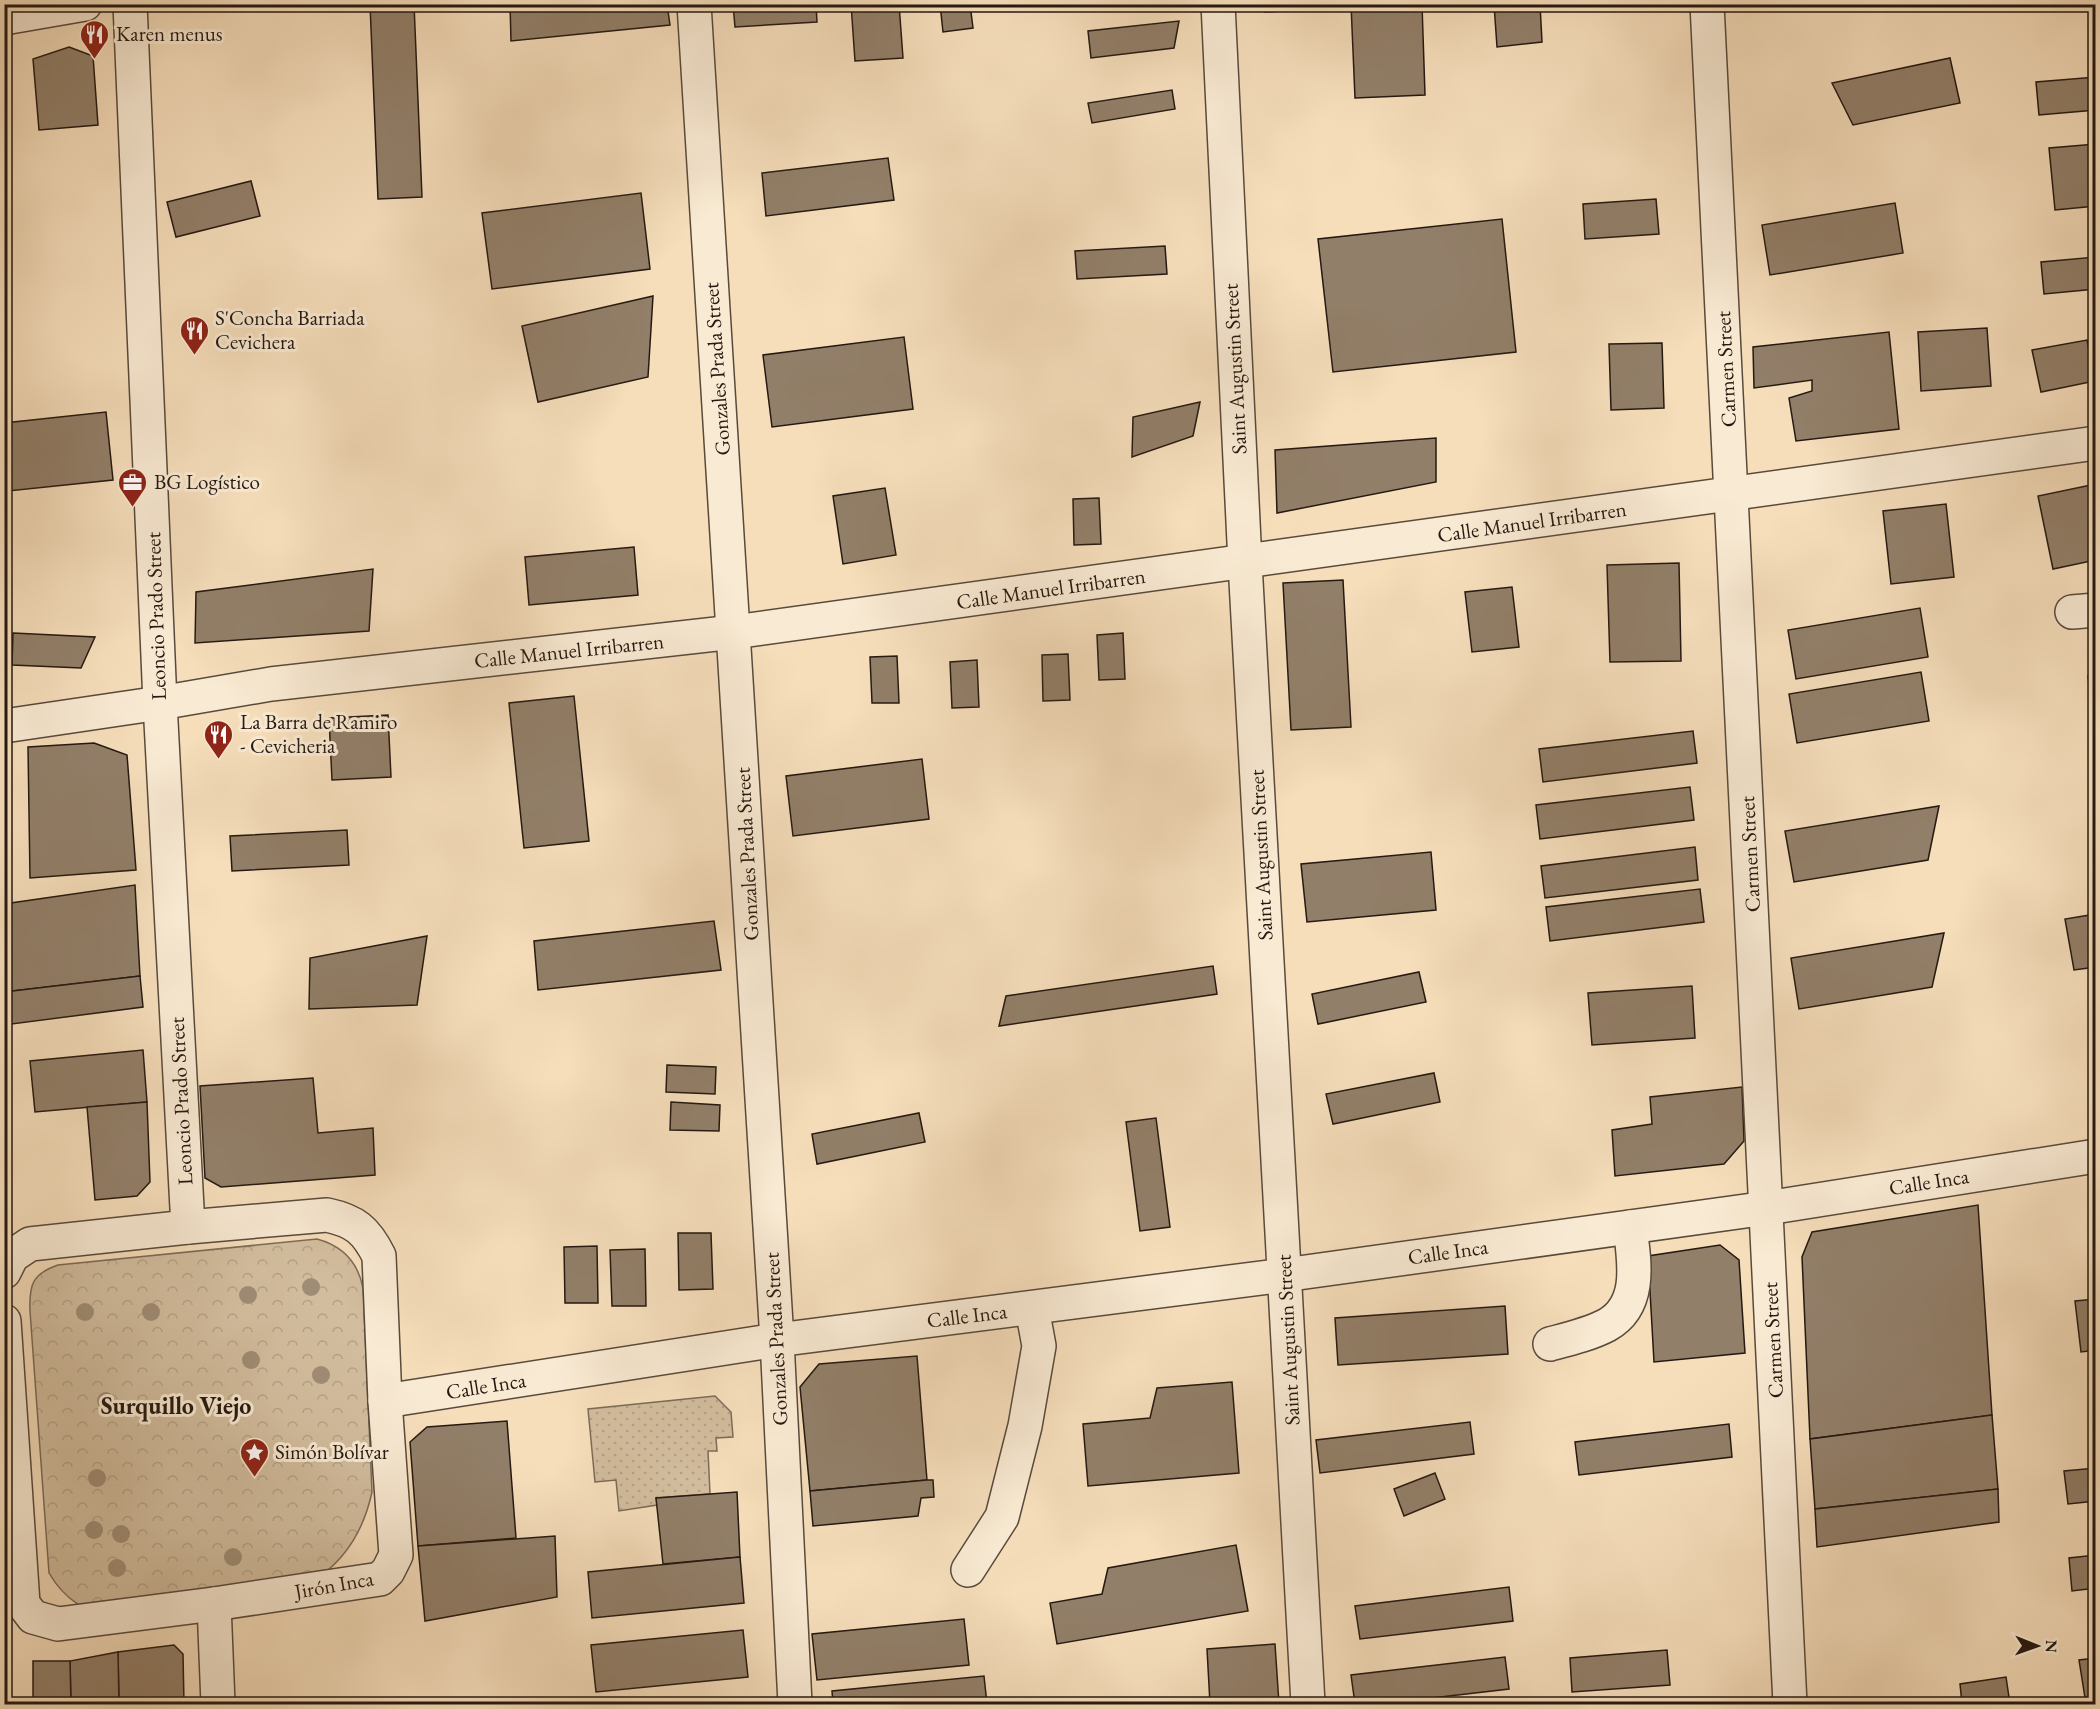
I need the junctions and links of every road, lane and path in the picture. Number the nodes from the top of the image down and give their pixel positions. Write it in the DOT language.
graph roads {
  1 [pos="85,4"];
  2 [pos="130,4"];
  3 [pos="694,4"];
  4 [pos="1218,4"];
  5 [pos="1707,4"];
  6 [pos="4,18"];
  7 [pos="2096,443"];
  8 [pos="1732,494"];
  9 [pos="1245,563"];
  10 [pos="734,632"];
  11 [pos="160,703"];
  12 [pos="4,726"];
  13 [pos="2096,1156"];
  14 [pos="1767,1208"];
  15 [pos="188,1227"];
  16 [pos="1630,1227"];
  17 [pos="4,1272"];
  18 [pos="1284,1275"];
  19 [pos="1032,1308"];
  20 [pos="4,1320"];
  21 [pos="777,1340"];
  22 [pos="1550,1344"];
  23 [pos="385,1401"];
  24 [pos="9,1454"];
  25 [pos="968,1570"];
  26 [pos="214,1604"];
  27 [pos="218,1704"];
  28 [pos="795,1704"];
  29 [pos="1308,1704"];
  30 [pos="1790,1704"];
  1 -- 6 [label="street"];
  2 -- 11 [label="street, Leoncio Prado Street"];
  3 -- 10 [label="street, Gonzales Prada Street"];
  4 -- 9 [label="street, Saint Augustin Street"];
  5 -- 8 [label="street, Carmen Street"];
  7 -- 8 [label="street, Calle Manuel Irribarren"];
  8 -- 9 [label="street, Calle Manuel Irribarren"];
  8 -- 14 [label="street, Carmen Street"];
  9 -- 10 [label="street, Calle Manuel Irribarren"];
  9 -- 18 [label="street, Saint Augustin Street"];
  10 -- 11 [label="street, Calle Manuel Irribarren"];
  10 -- 21 [label="street, Gonzales Prada Street"];
  11 -- 12 [label="street, Calle Manuel Irribarren"];
  11 -- 15 [label="street, Leoncio Prado Street"];
  13 -- 14 [label="street, Calle Inca"];
  14 -- 16 [label="street, Calle Inca"];
  14 -- 30 [label="street, Carmen Street"];
  15 -- 17 [label="street"];
  15 -- 23 [label="street"];
  16 -- 18 [label="street, Calle Inca"];
  16 -- 22 [label="street"];
  18 -- 19 [label="street, Calle Inca"];
  18 -- 29 [label="street, Saint Augustin Street"];
  19 -- 21 [label="street, Calle Inca"];
  19 -- 25 [label="street"];
  20 -- 24 [label="street"];
  21 -- 23 [label="street, Calle Inca"];
  21 -- 28 [label="street, Gonzales Prada Street"];
  23 -- 26 [label="street, Jirón Inca"];
  24 -- 26 [label="street"];
  26 -- 27 [label="street"];
}
